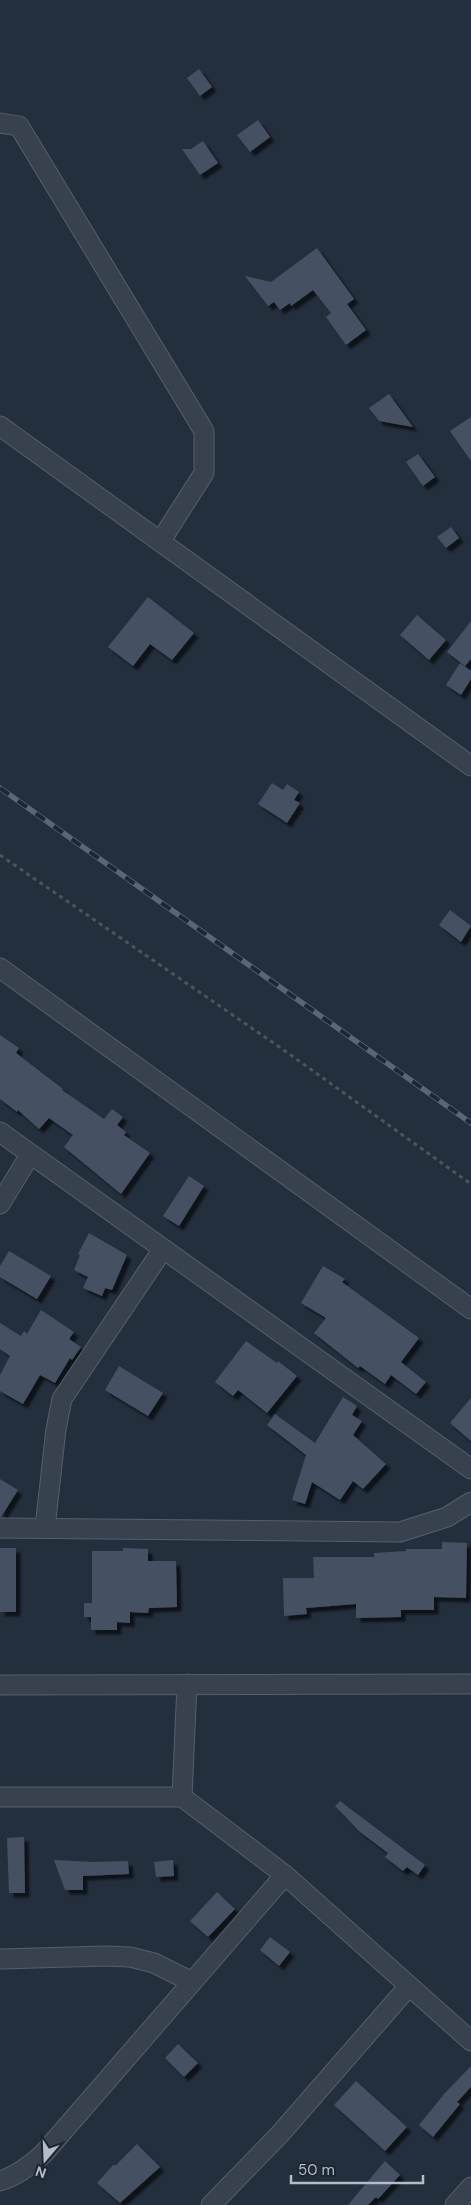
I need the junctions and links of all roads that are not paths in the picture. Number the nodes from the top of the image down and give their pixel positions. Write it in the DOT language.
graph roads {
  1 [pos="0,123"];
  2 [pos="0,426"];
  3 [pos="160,542"];
  4 [pos="471,766"];
  5 [pos="0,968"];
  6 [pos="0,1132"];
  7 [pos="30,1155"];
  8 [pos="0,1204"];
  9 [pos="163,1249"];
  10 [pos="471,1309"];
  11 [pos="471,1469"];
  12 [pos="471,1502"];
  13 [pos="0,1528"];
  14 [pos="45,1528"];
  15 [pos="187,1684"];
  16 [pos="471,1684"];
  17 [pos="0,1685"];
  18 [pos="0,1797"];
  19 [pos="182,1797"];
  20 [pos="285,1875"];
  21 [pos="0,1960"];
  22 [pos="192,1982"];
  23 [pos="409,1986"];
  24 [pos="471,2041"];
  25 [pos="0,2181"];
  26 [pos="471,2186"];
  27 [pos="211,2205"];
  28 [pos="455,2205"];
  1 -- 3 [label="street"];
  2 -- 3 [label="street"];
  3 -- 4 [label="street"];
  5 -- 10 [label="street"];
  6 -- 7 [label="street"];
  7 -- 8 [label="street"];
  7 -- 9 [label="street"];
  9 -- 11 [label="street"];
  9 -- 14 [label="street"];
  12 -- 14 [label="street"];
  13 -- 14 [label="street"];
  15 -- 16 [label="street"];
  15 -- 17 [label="street"];
  15 -- 19 [label="street"];
  18 -- 19 [label="street"];
  19 -- 20 [label="street"];
  20 -- 22 [label="street"];
  20 -- 23 [label="street"];
  21 -- 22 [label="street"];
  22 -- 25 [label="street"];
  23 -- 24 [label="street"];
  23 -- 27 [label="street"];
  26 -- 28 [label="street"];
}
